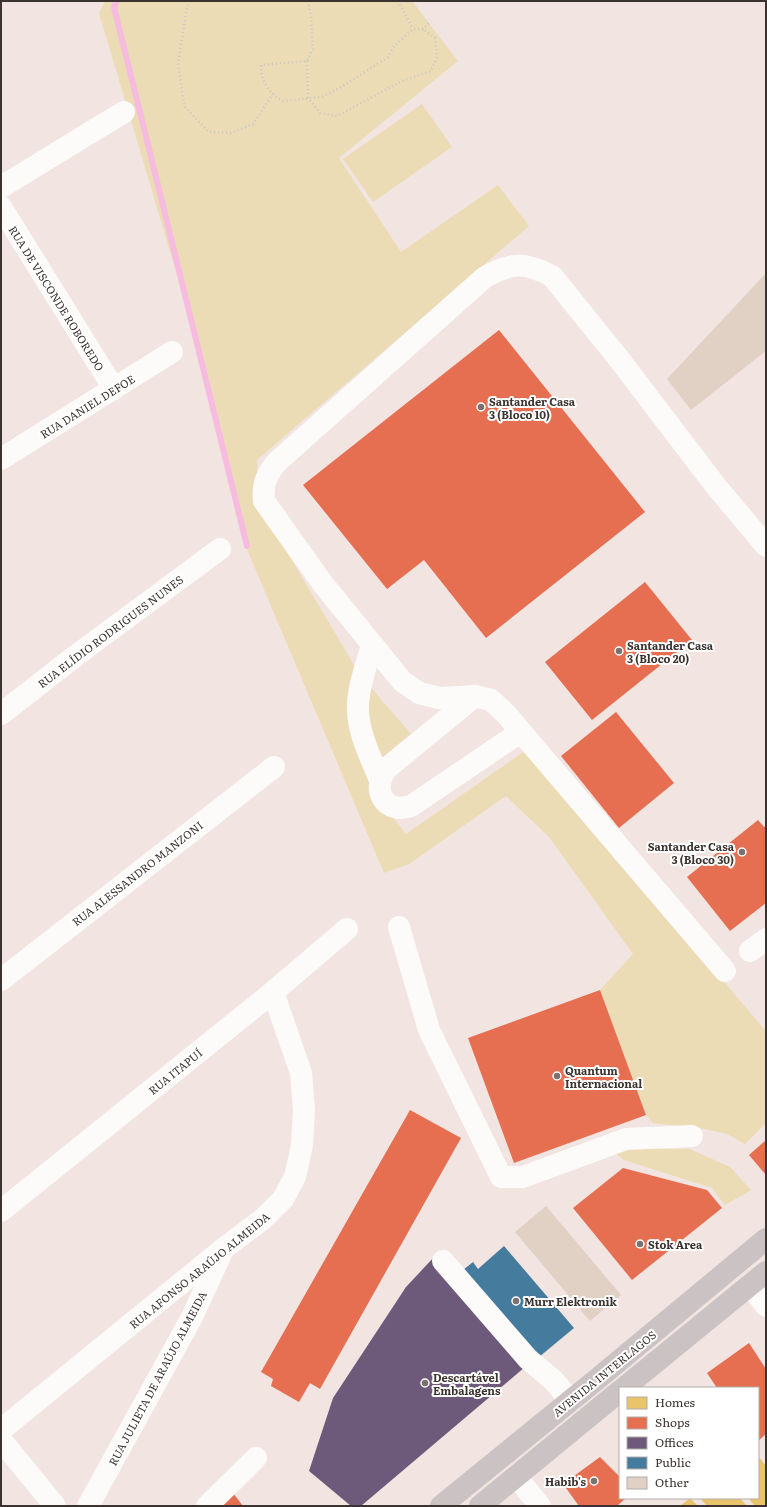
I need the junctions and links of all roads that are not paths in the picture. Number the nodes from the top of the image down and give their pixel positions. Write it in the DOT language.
graph roads {
  1 [pos="124,112"];
  2 [pos="1,187"];
  3 [pos="1,206"];
  4 [pos="172,352"];
  5 [pos="114,389"];
  6 [pos="1,459"];
  7 [pos="766,546"];
  8 [pos="220,549"];
  9 [pos="372,645"];
  10 [pos="475,696"];
  11 [pos="1,714"];
  12 [pos="522,733"];
  13 [pos="274,767"];
  14 [pos="380,780"];
  15 [pos="399,927"];
  16 [pos="347,929"];
  17 [pos="725,971"];
  18 [pos="1,980"];
  19 [pos="273,992"];
  20 [pos="692,1136"];
  21 [pos="1,1211"];
  22 [pos="766,1239"];
  23 [pos="224,1249"];
  24 [pos="443,1261"];
  25 [pos="758,1279"];
  26 [pos="766,1306"];
  27 [pos="625,1387"];
  28 [pos="619,1392"];
  29 [pos="571,1401"];
  30 [pos="1,1430"];
  31 [pos="1,1440"];
  32 [pos="256,1458"];
  33 [pos="516,1476"];
  34 [pos="55,1506"];
  35 [pos="88,1506"];
  36 [pos="207,1506"];
  37 [pos="441,1506"];
  38 [pos="480,1506"];
  39 [pos="540,1506"];
  1 -- 2 [label="street"];
  3 -- 5 [label="street, RUA DE VISCONDE ROBOREDO"];
  4 -- 5 [label="street, RUA DANIEL DEFOE"];
  5 -- 6 [label="street, RUA DANIEL DEFOE"];
  7 -- 9 [label="street"];
  8 -- 11 [label="street, RUA ELÍDIO RODRIGUES NUNES"];
  9 -- 10 [label="street"];
  9 -- 14 [label="street"];
  10 -- 12 [label="street"];
  10 -- 14 [label="street"];
  12 -- 14 [label="street"];
  12 -- 17 [label="street"];
  13 -- 18 [label="street, RUA ALESSANDRO MANZONI"];
  15 -- 20 [label="street"];
  16 -- 19 [label="street, RUA ITAPUÍ"];
  19 -- 21 [label="street, RUA ITAPUÍ"];
  19 -- 23 [label="street, RUA AFONSO ARAÚJO ALMEIDA"];
  22 -- 29 [label="main road, AVENIDA INTERLAGOS"];
  23 -- 30 [label="street, RUA AFONSO ARAÚJO ALMEIDA"];
  23 -- 35 [label="street, RUA JULIETA DE ARAÚJO ALMEIDA"];
  24 -- 29 [label="street"];
  25 -- 26 [label="street"];
  25 -- 27 [label="main road"];
  28 -- 33 [label="main road"];
  29 -- 37 [label="main road, AVENIDA INTERLAGOS"];
  31 -- 34 [label="street"];
  32 -- 36 [label="street"];
  33 -- 38 [label="main road"];
  33 -- 39 [label="street"];
}
